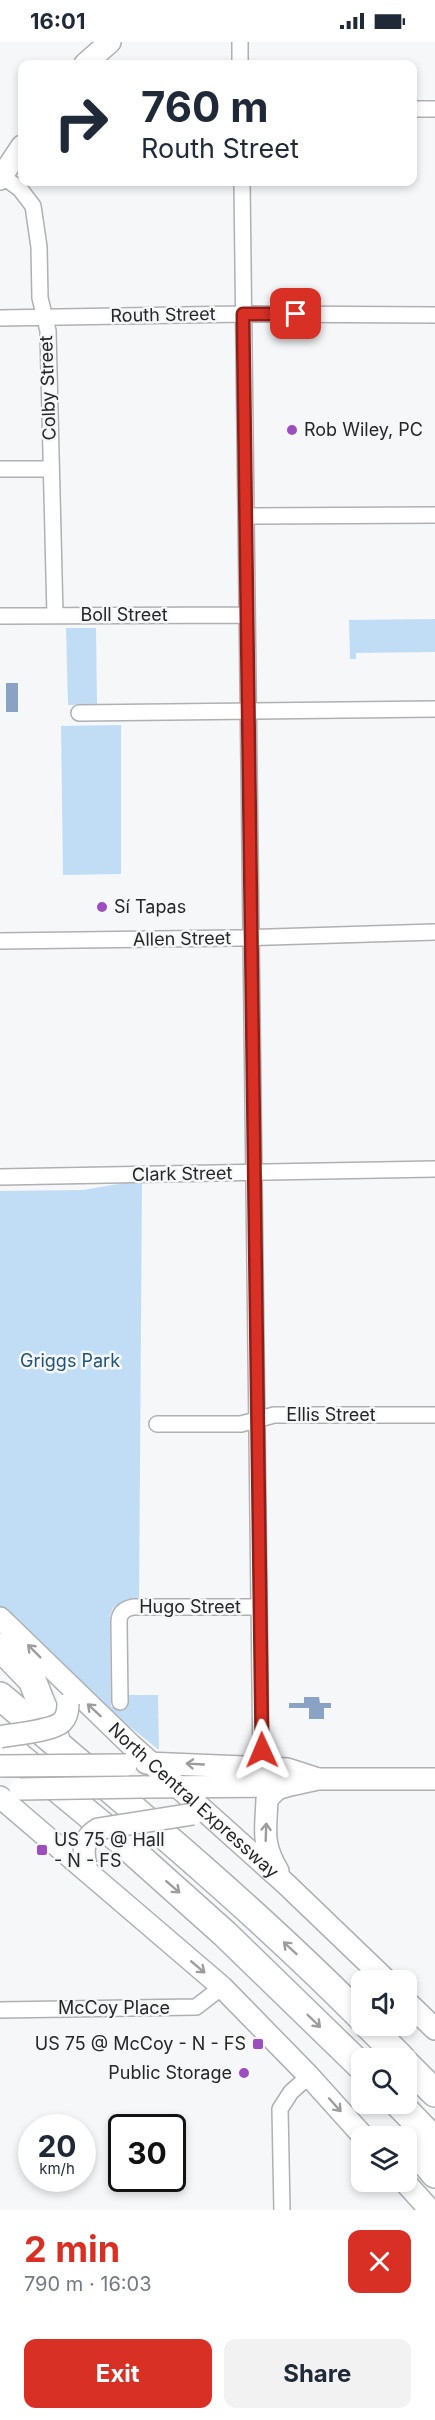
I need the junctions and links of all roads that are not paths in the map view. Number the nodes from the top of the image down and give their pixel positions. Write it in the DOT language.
graph roads {
  1 [pos="110,42"];
  2 [pos="240,42"];
  3 [pos="90,60"];
  4 [pos="240,60"];
  5 [pos="417,109"];
  6 [pos="435,109"];
  7 [pos="18,152"];
  8 [pos="1,177"];
  9 [pos="242,186"];
  10 [pos="243,314"];
  11 [pos="435,315"];
  12 [pos="44,316"];
  13 [pos="0,318"];
  14 [pos="0,469"];
  15 [pos="51,469"];
  16 [pos="246,516"];
  17 [pos="435,516"];
  18 [pos="247,615"];
  19 [pos="0,616"];
  20 [pos="55,616"];
  21 [pos="435,709"];
  22 [pos="248,711"];
  23 [pos="79,713"];
  24 [pos="435,932"];
  25 [pos="251,938"];
  26 [pos="0,941"];
  27 [pos="435,1169"];
  28 [pos="254,1173"];
  29 [pos="0,1177"];
  30 [pos="435,1415"];
  31 [pos="257,1419"];
  32 [pos="157,1424"];
  33 [pos="259,1607"];
  34 [pos="0,1618"];
  35 [pos="0,1647"];
  36 [pos="68,1694"];
  37 [pos="0,1696"];
  38 [pos="120,1702"];
  39 [pos="0,1739"];
  40 [pos="55,1754"];
  41 [pos="0,1766"];
  42 [pos="261,1767"];
  43 [pos="140,1771"];
  44 [pos="318,1779"];
  45 [pos="435,1779"];
  46 [pos="179,1786"];
  47 [pos="286,1786"];
  48 [pos="10,1792"];
  49 [pos="215,1819"];
  50 [pos="92,1873"];
  51 [pos="286,1884"];
  52 [pos="376,1970"];
  53 [pos="222,1987"];
  54 [pos="351,2008"];
  55 [pos="0,2010"];
  56 [pos="417,2012"];
  57 [pos="435,2029"];
  58 [pos="380,2036"];
  59 [pos="391,2048"];
  60 [pos="351,2056"];
  61 [pos="417,2075"];
  62 [pos="309,2076"];
  63 [pos="435,2093"];
  64 [pos="409,2114"];
  65 [pos="354,2126"];
  66 [pos="435,2141"];
  67 [pos="417,2152"];
  68 [pos="435,2174"];
  69 [pos="414,2192"];
  70 [pos="282,2210"];
  71 [pos="430,2210"];
  1 -- 3 [label="main road"];
  2 -- 4 [label="street"];
  5 -- 6 [label="street"];
  7 -- 8 [label="main road"];
  8 -- 12 [label="street, Colby Street"];
  9 -- 10 [label="street"];
  10 -- 11 [label="street, Routh Street"];
  10 -- 12 [label="street, Routh Street"];
  10 -- 16 [label="street"];
  12 -- 13 [label="street, Routh Street"];
  12 -- 15 [label="street, Colby Street"];
  14 -- 15 [label="street"];
  15 -- 20 [label="street, Colby Street"];
  16 -- 17 [label="street"];
  16 -- 18 [label="street"];
  18 -- 20 [label="street, Boll Street"];
  18 -- 22 [label="street"];
  19 -- 20 [label="street, Boll Street"];
  21 -- 22 [label="street"];
  22 -- 23 [label="street"];
  22 -- 25 [label="street"];
  24 -- 25 [label="street, Allen Street"];
  25 -- 26 [label="street, Allen Street"];
  25 -- 28 [label="street"];
  27 -- 28 [label="street, Clark Street"];
  28 -- 29 [label="street, Clark Street"];
  28 -- 31 [label="street"];
  30 -- 31 [label="street, Ellis Street"];
  31 -- 32 [label="street, Ellis Street"];
  31 -- 33 [label="street"];
  33 -- 38 [label="street, Hugo Street"];
  33 -- 42 [label="street"];
  36 -- 34 [label="main road, North Central Expressway, one-way"];
  35 -- 40 [label="highway"];
  36 -- 39 [label="main road, bridge"];
  43 -- 36 [label="main road, North Central Expressway, one-way"];
  37 -- 40 [label="highway"];
  39 -- 60 [label="highway, one-way"];
  40 -- 41 [label="main road, bridge"];
  40 -- 43 [label="main road, bridge"];
  40 -- 48 [label="main road, bridge"];
  54 -- 40 [label="highway, one-way"];
  42 -- 43 [label="main road, one-way"];
  42 -- 44 [label="main road"];
  43 -- 46 [label="main road"];
  43 -- 48 [label="main road, bridge"];
  44 -- 45 [label="main road"];
  44 -- 47 [label="main road"];
  46 -- 47 [label="main road"];
  46 -- 49 [label="main road, North Central Expressway"];
  51 -- 47 [label="main road, one-way"];
  48 -- 50 [label="main road"];
  49 -- 50 [label="main road, bridge"];
  49 -- 51 [label="main road, North Central Expressway"];
  50 -- 53 [label="main road, one-way"];
  51 -- 52 [label="main road, North Central Expressway"];
  53 -- 55 [label="street, McCoy Place"];
  53 -- 62 [label="main road"];
  56 -- 57 [label="main road"];
  58 -- 59 [label="highway"];
  61 -- 63 [label="highway"];
  62 -- 65 [label="main road, one-way"];
  62 -- 70 [label="street"];
  64 -- 66 [label="highway"];
  67 -- 68 [label="highway"];
  69 -- 71 [label="main road"];
}
